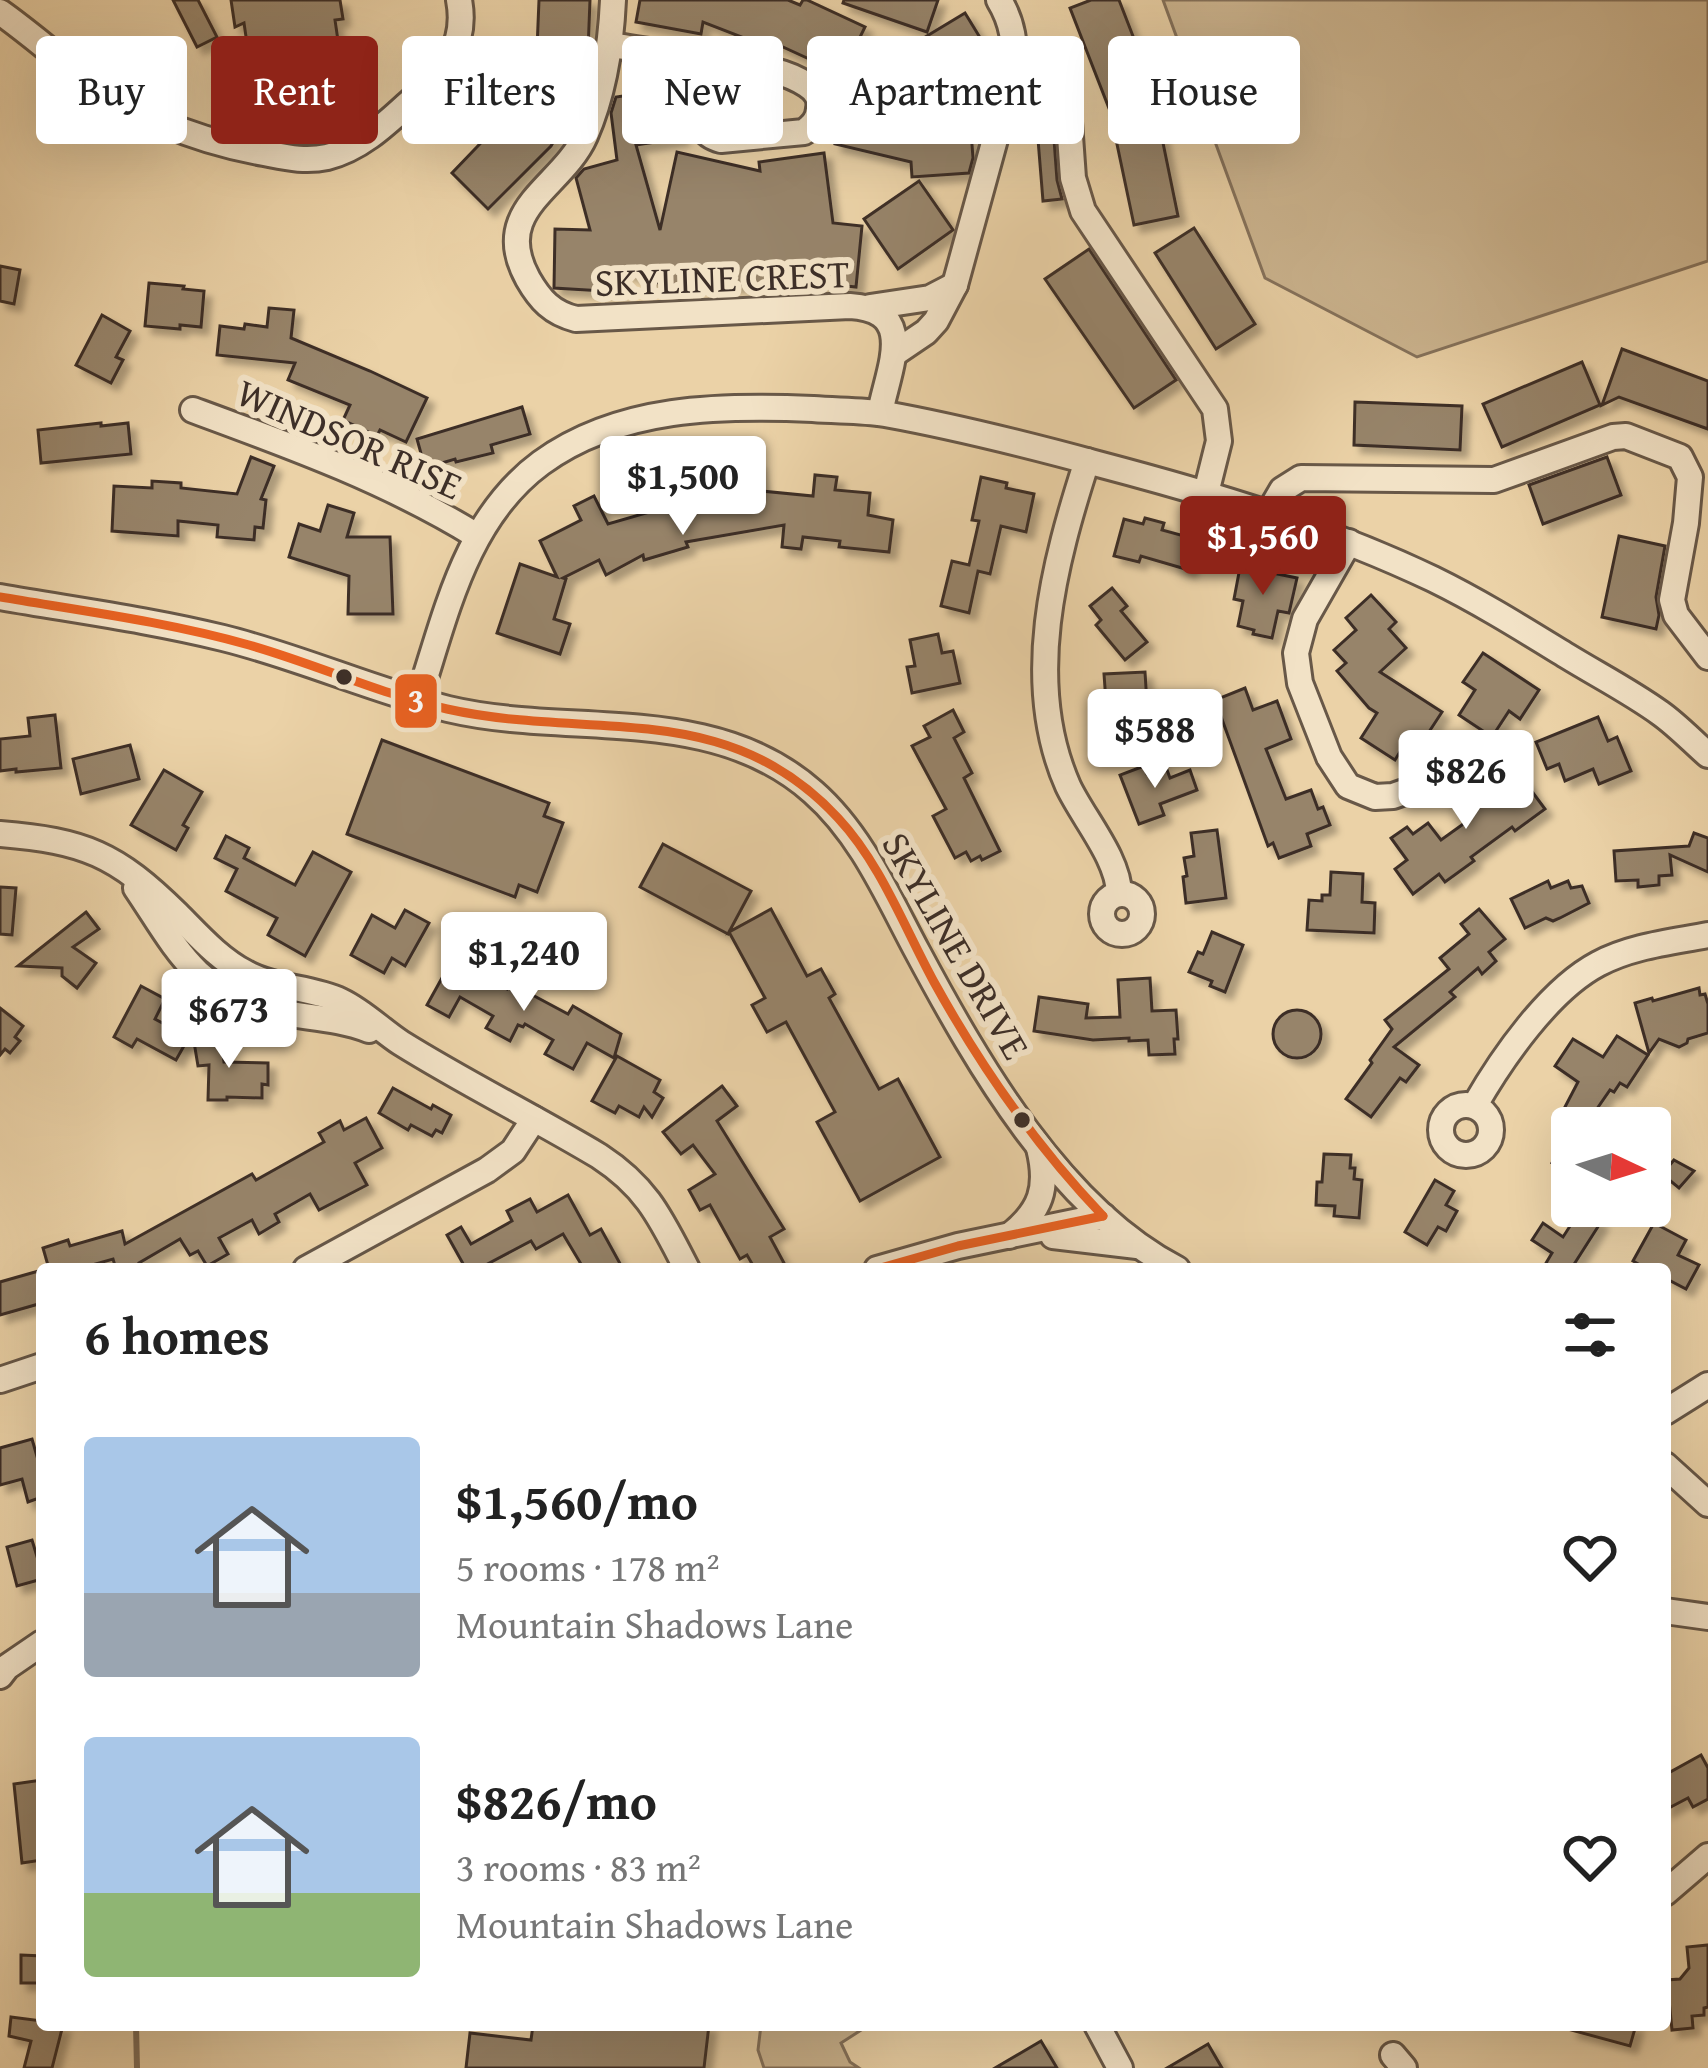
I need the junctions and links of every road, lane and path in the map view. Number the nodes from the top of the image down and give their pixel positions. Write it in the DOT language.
graph roads {
  1 [pos="459,0"];
  2 [pos="613,0"];
  3 [pos="999,0"];
  4 [pos="0,12"];
  5 [pos="622,47"];
  6 [pos="1071,144"];
  7 [pos="956,284"];
  8 [pos="870,307"];
  9 [pos="895,353"];
  10 [pos="194,410"];
  11 [pos="880,413"];
  12 [pos="1088,461"];
  13 [pos="1206,494"];
  14 [pos="1268,514"];
  15 [pos="477,536"];
  16 [pos="1349,542"];
  17 [pos="0,597"];
  18 [pos="1708,657"];
  19 [pos="418,700"];
  20 [pos="1708,755"];
  21 [pos="1449,758"];
  22 [pos="0,834"];
  23 [pos="1119,894"];
  24 [pos="1708,935"];
  25 [pos="1474,1105"];
  26 [pos="534,1119"];
  27 [pos="1039,1146"];
  28 [pos="1103,1216"];
  29 [pos="1009,1236"];
  30 [pos="1137,1246"];
  31 [pos="317,1263"];
  32 [pos="684,1263"];
  33 [pos="899,1263"];
  34 [pos="1167,1263"];
  35 [pos="36,1368"];
  36 [pos="0,1380"];
  37 [pos="1708,1385"];
  38 [pos="1671,1408"];
  39 [pos="1671,1470"];
  40 [pos="1708,1504"];
  41 [pos="1671,1612"];
  42 [pos="1708,1616"];
  43 [pos="36,1647"];
  44 [pos="0,1676"];
  45 [pos="1708,1856"];
  46 [pos="1671,1889"];
  47 [pos="1099,2031"];
  48 [pos="1120,2068"];
  1 -- 4 [label="street"];
  2 -- 5 [label="street, SKYLINE CREST"];
  3 -- 7 [label="street"];
  5 -- 5 [label="street"];
  5 -- 8 [label="street, SKYLINE CREST"];
  6 -- 13 [label="street"];
  7 -- 8 [label="street"];
  7 -- 9 [label="street"];
  8 -- 9 [label="street, SKYLINE CREST"];
  9 -- 11 [label="street"];
  10 -- 15 [label="street, WINDSOR RISE"];
  11 -- 12 [label="street"];
  11 -- 15 [label="street"];
  12 -- 13 [label="street"];
  12 -- 23 [label="street"];
  13 -- 14 [label="street"];
  14 -- 16 [label="street"];
  14 -- 18 [label="street"];
  15 -- 19 [label="street"];
  16 -- 20 [label="street"];
  16 -- 21 [label="street"];
  17 -- 19 [label="street, SKYLINE DRIVE"];
  19 -- 27 [label="street, SKYLINE DRIVE"];
  22 -- 26 [label="street"];
  24 -- 25 [label="street"];
  26 -- 31 [label="street"];
  26 -- 32 [label="street"];
  27 -- 28 [label="street, SKYLINE DRIVE"];
  27 -- 29 [label="street"];
  28 -- 29 [label="street"];
  28 -- 30 [label="street, SKYLINE DRIVE"];
  29 -- 30 [label="street"];
  29 -- 33 [label="street"];
  30 -- 34 [label="street, SKYLINE DRIVE"];
  35 -- 36 [label="street"];
  37 -- 38 [label="street"];
  39 -- 40 [label="street"];
  41 -- 42 [label="street"];
  43 -- 44 [label="street"];
  45 -- 46 [label="street"];
  47 -- 48 [label="street"];
}
